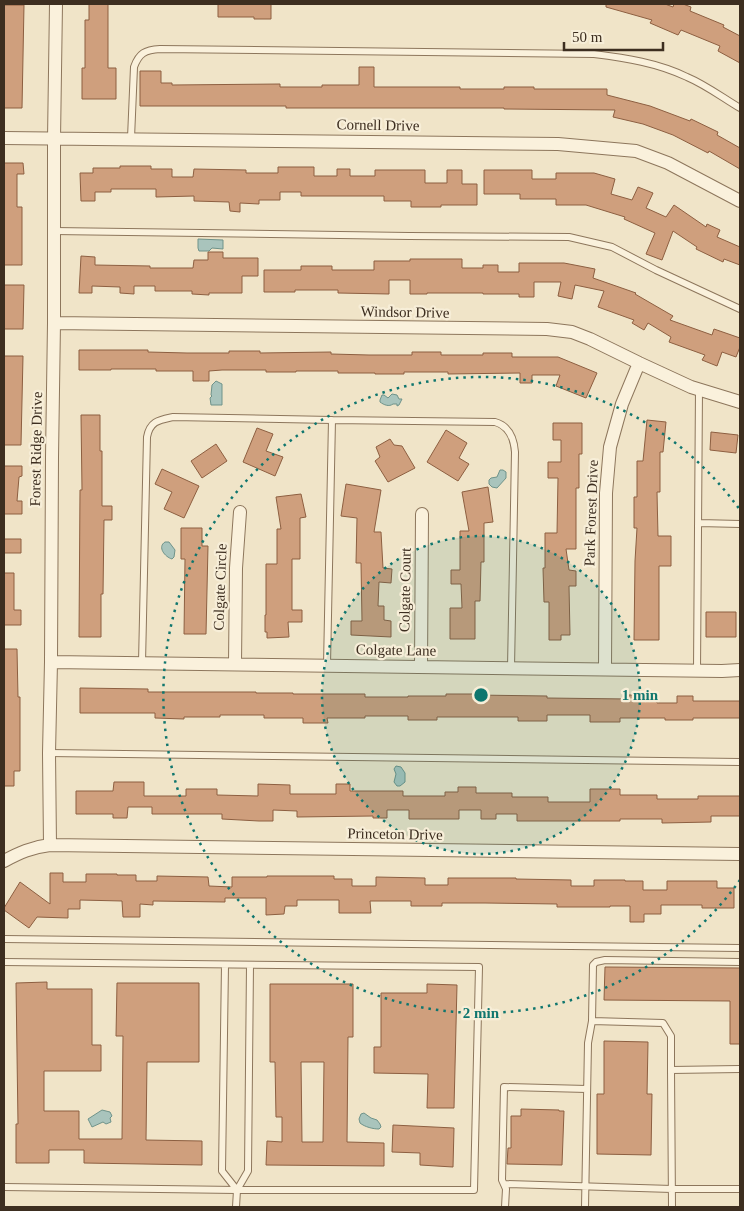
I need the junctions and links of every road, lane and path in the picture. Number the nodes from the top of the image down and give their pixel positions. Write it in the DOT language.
graph roads {
  1 [pos="56,4"];
  2 [pos="740,108"];
  3 [pos="4,138"];
  4 [pos="131,138"];
  5 [pos="54,139"];
  6 [pos="740,201"];
  7 [pos="54,231"];
  8 [pos="740,309"];
  9 [pos="54,323"];
  10 [pos="639,363"];
  11 [pos="700,389"];
  12 [pos="740,402"];
  13 [pos="332,420"];
  14 [pos="240,512"];
  15 [pos="422,514"];
  16 [pos="698,523"];
  17 [pos="740,524"];
  18 [pos="51,662"];
  19 [pos="142,663"];
  20 [pos="235,663"];
  21 [pos="327,665"];
  22 [pos="421,667"];
  23 [pos="511,668"];
  24 [pos="605,669"];
  25 [pos="697,670"];
  26 [pos="740,670"];
  27 [pos="49,753"];
  28 [pos="740,762"];
  29 [pos="50,846"];
  30 [pos="740,854"];
  31 [pos="4,861"];
  32 [pos="4,939"];
  33 [pos="740,948"];
  34 [pos="4,962"];
  35 [pos="740,962"];
  36 [pos="225,966"];
  37 [pos="250,966"];
  38 [pos="592,1021"];
  39 [pos="740,1069"];
  40 [pos="671,1070"];
  41 [pos="587,1089"];
  42 [pos="504,1184"];
  43 [pos="585,1186"];
  44 [pos="4,1187"];
  45 [pos="672,1189"];
  46 [pos="740,1189"];
  47 [pos="237,1190"];
  48 [pos="236,1207"];
  49 [pos="506,1207"];
  50 [pos="585,1207"];
  51 [pos="672,1207"];
  1 -- 5 [label="street, Forest Ridge Drive"];
  2 -- 4 [label="lane"];
  3 -- 5 [label="street, Cornell Drive"];
  4 -- 5 [label="street, Cornell Drive"];
  4 -- 6 [label="street, Cornell Drive"];
  5 -- 7 [label="street, Forest Ridge Drive"];
  7 -- 8 [label="lane"];
  7 -- 9 [label="street, Forest Ridge Drive"];
  9 -- 10 [label="street, Windsor Drive"];
  9 -- 18 [label="street, Forest Ridge Drive"];
  10 -- 11 [label="street, Windsor Drive"];
  10 -- 24 [label="street, Park Forest Drive"];
  11 -- 12 [label="street, Windsor Drive"];
  11 -- 16 [label="lane"];
  13 -- 19 [label="lane"];
  13 -- 21 [label="lane"];
  13 -- 23 [label="lane"];
  14 -- 20 [label="street, Colgate Circle"];
  15 -- 22 [label="street, Colgate Court"];
  16 -- 17 [label="lane"];
  16 -- 25 [label="lane"];
  18 -- 19 [label="street, Colgate Lane"];
  18 -- 27 [label="street, Forest Ridge Drive"];
  19 -- 20 [label="street, Colgate Lane"];
  20 -- 21 [label="street, Colgate Lane"];
  21 -- 22 [label="street, Colgate Lane"];
  22 -- 23 [label="street, Colgate Lane"];
  23 -- 24 [label="street, Colgate Lane"];
  24 -- 25 [label="street, Colgate Lane"];
  25 -- 26 [label="street, Colgate Lane"];
  27 -- 28 [label="lane"];
  27 -- 29 [label="street, Forest Ridge Drive"];
  29 -- 30 [label="street, Princeton Drive"];
  29 -- 31 [label="street"];
  32 -- 33 [label="lane"];
  34 -- 36 [label="lane"];
  35 -- 38 [label="lane"];
  36 -- 37 [label="lane"];
  36 -- 47 [label="lane"];
  37 -- 47 [label="lane"];
  37 -- 47 [label="lane"];
  38 -- 40 [label="lane"];
  38 -- 41 [label="lane"];
  39 -- 40 [label="lane"];
  40 -- 45 [label="lane"];
  41 -- 42 [label="lane"];
  41 -- 43 [label="lane"];
  42 -- 43 [label="lane"];
  42 -- 49 [label="lane"];
  43 -- 45 [label="lane"];
  43 -- 50 [label="lane"];
  44 -- 47 [label="lane"];
  45 -- 46 [label="lane"];
  45 -- 51 [label="lane"];
  47 -- 48 [label="lane"];
}
